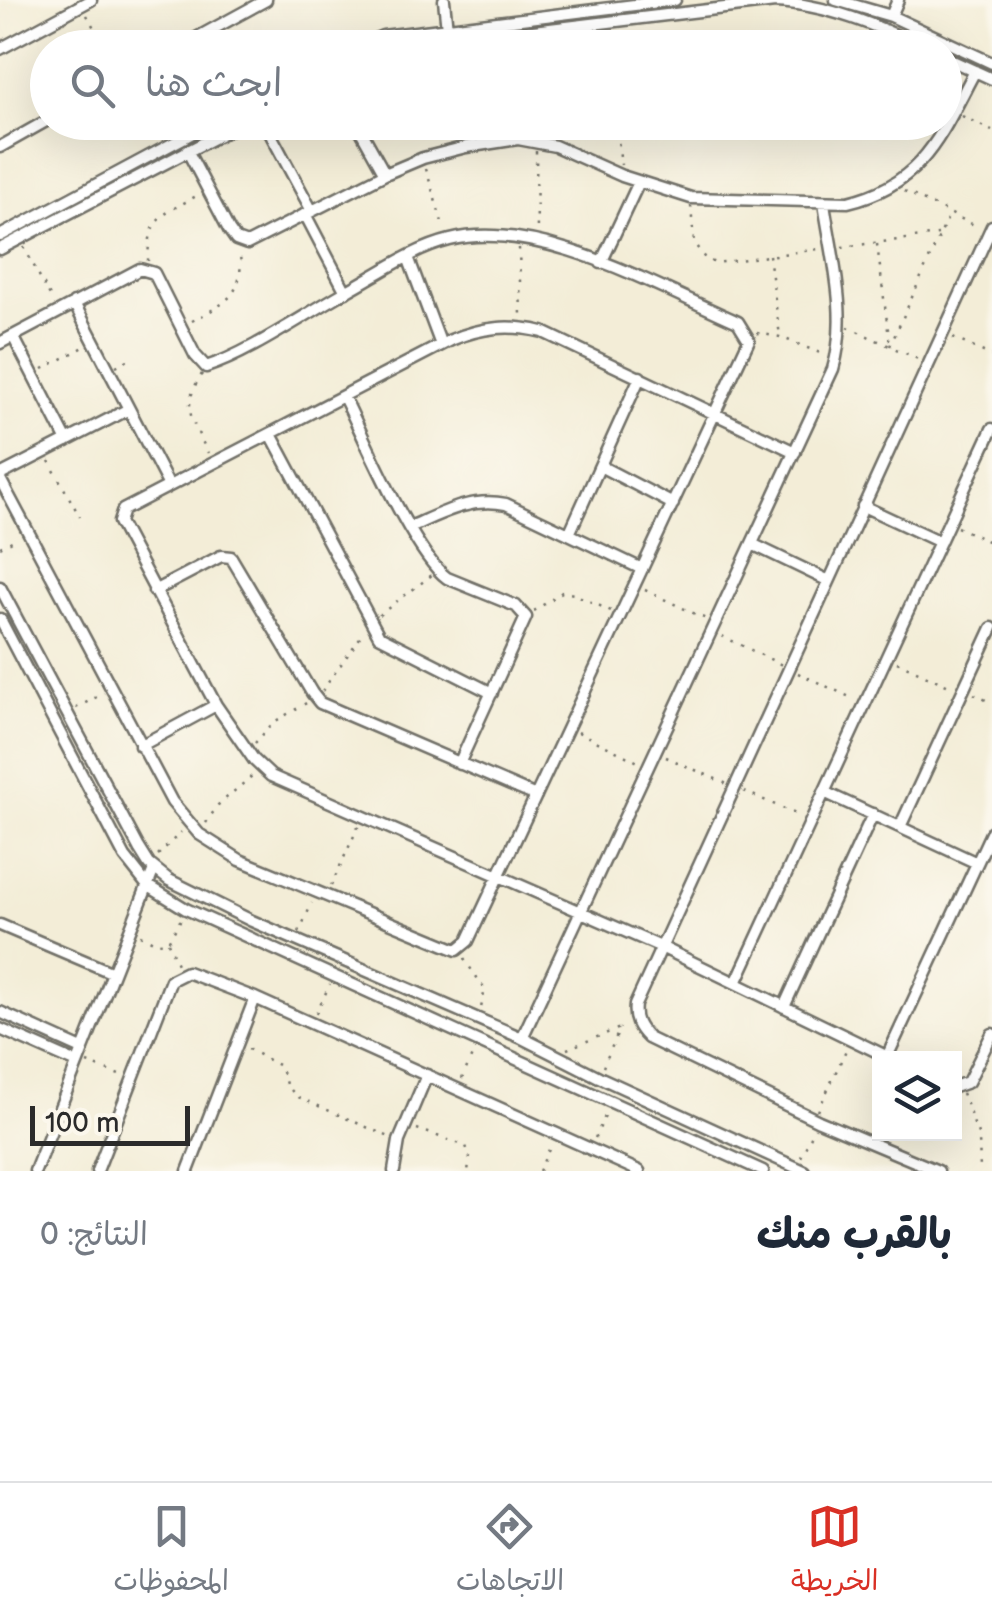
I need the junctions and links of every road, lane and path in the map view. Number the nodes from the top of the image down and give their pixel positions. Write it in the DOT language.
graph roads {
  1 [pos="266,0"];
  2 [pos="444,0"];
  3 [pos="675,0"];
  4 [pos="836,0"];
  5 [pos="898,0"];
  6 [pos="84,2"];
  7 [pos="661,2"];
  8 [pos="245,5"];
  9 [pos="662,16"];
  10 [pos="891,16"];
  11 [pos="605,23"];
  12 [pos="589,25"];
  13 [pos="447,29"];
  14 [pos="33,30"];
  15 [pos="96,30"];
  16 [pos="206,30"];
  17 [pos="438,30"];
  18 [pos="544,30"];
  19 [pos="589,30"];
  20 [pos="606,30"];
  21 [pos="883,30"];
  22 [pos="921,30"];
  23 [pos="30,32"];
  24 [pos="0,48"];
  25 [pos="962,49"];
  26 [pos="992,63"];
  27 [pos="962,65"];
  28 [pos="975,71"];
  29 [pos="992,79"];
  30 [pos="962,96"];
  31 [pos="962,116"];
  32 [pos="30,130"];
  33 [pos="992,131"];
  34 [pos="179,140"];
  35 [pos="207,140"];
  36 [pos="273,140"];
  37 [pos="366,140"];
  38 [pos="465,140"];
  39 [pos="618,140"];
  40 [pos="937,140"];
  41 [pos="536,141"];
  42 [pos="0,147"];
  43 [pos="466,147"];
  44 [pos="187,150"];
  45 [pos="423,158"];
  46 [pos="385,174"];
  47 [pos="622,176"];
  48 [pos="639,182"];
  49 [pos="894,186"];
  50 [pos="208,189"];
  51 [pos="691,198"];
  52 [pos="824,202"];
  53 [pos="308,213"];
  54 [pos="950,214"];
  55 [pos="991,229"];
  56 [pos="940,235"];
  57 [pos="0,236"];
  58 [pos="519,236"];
  59 [pos="20,238"];
  60 [pos="236,240"];
  61 [pos="537,240"];
  62 [pos="447,241"];
  63 [pos="877,243"];
  64 [pos="830,248"];
  65 [pos="0,250"];
  66 [pos="769,256"];
  67 [pos="408,258"];
  68 [pos="601,263"];
  69 [pos="148,269"];
  70 [pos="346,292"];
  71 [pos="74,304"];
  72 [pos="58,312"];
  73 [pos="842,324"];
  74 [pos="182,327"];
  75 [pos="522,327"];
  76 [pos="747,332"];
  77 [pos="942,333"];
  78 [pos="13,336"];
  79 [pos="780,337"];
  80 [pos="94,342"];
  81 [pos="0,343"];
  82 [pos="441,345"];
  83 [pos="890,346"];
  84 [pos="992,356"];
  85 [pos="836,359"];
  86 [pos="928,364"];
  87 [pos="206,367"];
  88 [pos="32,374"];
  89 [pos="640,377"];
  90 [pos="344,397"];
  91 [pos="129,409"];
  92 [pos="716,413"];
  93 [pos="992,429"];
  94 [pos="270,434"];
  95 [pos="67,441"];
  96 [pos="44,452"];
  97 [pos="795,452"];
  98 [pos="213,463"];
  99 [pos="600,466"];
  100 [pos="0,477"];
  101 [pos="169,486"];
  102 [pos="673,504"];
  103 [pos="864,506"];
  104 [pos="80,517"];
  105 [pos="948,523"];
  106 [pos="410,527"];
  107 [pos="28,532"];
  108 [pos="569,534"];
  109 [pos="940,542"];
  110 [pos="992,543"];
  111 [pos="752,544"];
  112 [pos="0,547"];
  113 [pos="642,570"];
  114 [pos="438,571"];
  115 [pos="829,581"];
  116 [pos="635,585"];
  117 [pos="0,587"];
  118 [pos="154,591"];
  119 [pos="621,616"];
  120 [pos="526,617"];
  121 [pos="0,619"];
  122 [pos="370,622"];
  123 [pos="714,624"];
  124 [pos="992,628"];
  125 [pos="886,657"];
  126 [pos="110,689"];
  127 [pos="963,691"];
  128 [pos="492,693"];
  129 [pos="315,698"];
  130 [pos="992,703"];
  131 [pos="216,705"];
  132 [pos="66,714"];
  133 [pos="569,727"];
  134 [pos="140,746"];
  135 [pos="248,751"];
  136 [pos="459,764"];
  137 [pos="648,767"];
  138 [pos="261,768"];
  139 [pos="824,792"];
  140 [pos="536,796"];
  141 [pos="873,814"];
  142 [pos="362,818"];
  143 [pos="189,824"];
  144 [pos="900,827"];
  145 [pos="992,831"];
  146 [pos="199,834"];
  147 [pos="977,863"];
  148 [pos="152,866"];
  149 [pos="498,877"];
  150 [pos="147,885"];
  151 [pos="321,894"];
  152 [pos="186,909"];
  153 [pos="580,912"];
  154 [pos="0,925"];
  155 [pos="130,930"];
  156 [pos="296,940"];
  157 [pos="168,942"];
  158 [pos="662,947"];
  159 [pos="458,950"];
  160 [pos="112,973"];
  161 [pos="181,973"];
  162 [pos="333,976"];
  163 [pos="736,983"];
  164 [pos="254,998"];
  165 [pos="784,1007"];
  166 [pos="0,1012"];
  167 [pos="477,1019"];
  168 [pos="636,1022"];
  169 [pos="311,1023"];
  170 [pos="620,1028"];
  171 [pos="0,1029"];
  172 [pos="992,1034"];
  173 [pos="522,1038"];
  174 [pos="479,1040"];
  175 [pos="851,1040"];
  176 [pos="237,1044"];
  177 [pos="874,1051"];
  178 [pos="891,1051"];
  179 [pos="554,1054"];
  180 [pos="79,1057"];
  181 [pos="427,1076"];
  182 [pos="599,1077"];
  183 [pos="132,1081"];
  184 [pos="962,1083"];
  185 [pos="457,1089"];
  186 [pos="962,1098"];
  187 [pos="612,1102"];
  188 [pos="817,1120"];
  189 [pos="406,1125"];
  190 [pos="556,1134"];
  191 [pos="399,1141"];
  192 [pos="590,1149"];
  193 [pos="800,1169"];
  194 [pos="35,1171"];
  195 [pos="97,1171"];
  196 [pos="188,1171"];
  197 [pos="394,1171"];
  198 [pos="468,1171"];
  199 [pos="539,1171"];
  200 [pos="639,1171"];
  201 [pos="763,1171"];
  202 [pos="938,1171"];
  203 [pos="980,1171"];
  1 -- 8 [label="street"];
  2 -- 13 [label="street"];
  3 -- 7 [label="street"];
  4 -- 10 [label="street"];
  5 -- 10 [label="street"];
  6 -- 14 [label="street"];
  6 -- 15 [label="path"];
  7 -- 9 [label="street"];
  7 -- 13 [label="street"];
  8 -- 16 [label="street"];
  9 -- 11 [label="street"];
  9 -- 21 [label="street"];
  10 -- 22 [label="street"];
  11 -- 12 [label="street"];
  11 -- 20 [label="path"];
  12 -- 18 [label="street"];
  12 -- 19 [label="lane"];
  13 -- 17 [label="street"];
  23 -- 24 [label="street"];
  25 -- 26 [label="street"];
  27 -- 28 [label="street"];
  28 -- 29 [label="street"];
  28 -- 30 [label="street"];
  31 -- 33 [label="path"];
  32 -- 42 [label="street"];
  34 -- 57 [label="street"];
  35 -- 44 [label="street"];
  36 -- 53 [label="street"];
  37 -- 46 [label="street"];
  38 -- 43 [label="path"];
  39 -- 47 [label="path"];
  40 -- 49 [label="street"];
  41 -- 43 [label="street"];
  41 -- 47 [label="street"];
  41 -- 61 [label="path"];
  43 -- 45 [label="street"];
  44 -- 50 [label="street"];
  44 -- 59 [label="street"];
  45 -- 46 [label="street"];
  45 -- 62 [label="path"];
  46 -- 53 [label="street"];
  47 -- 48 [label="street"];
  48 -- 51 [label="street"];
  48 -- 68 [label="street"];
  49 -- 52 [label="street"];
  49 -- 54 [label="path"];
  50 -- 60 [label="street"];
  50 -- 69 [label="path"];
  51 -- 52 [label="street"];
  51 -- 66 [label="path"];
  52 -- 64 [label="street"];
  53 -- 60 [label="street"];
  53 -- 70 [label="street"];
  54 -- 55 [label="path"];
  54 -- 56 [label="path"];
  55 -- 77 [label="street"];
  56 -- 63 [label="path"];
  56 -- 83 [label="path"];
  58 -- 61 [label="street"];
  58 -- 62 [label="street"];
  58 -- 75 [label="path"];
  59 -- 65 [label="street"];
  59 -- 72 [label="path"];
  60 -- 74 [label="path"];
  61 -- 68 [label="street"];
  62 -- 67 [label="street"];
  63 -- 64 [label="path"];
  63 -- 83 [label="path"];
  64 -- 66 [label="path"];
  64 -- 73 [label="street"];
  66 -- 79 [label="path"];
  67 -- 70 [label="street"];
  67 -- 82 [label="street"];
  68 -- 76 [label="street"];
  69 -- 71 [label="street"];
  69 -- 74 [label="street"];
  70 -- 87 [label="street"];
  71 -- 72 [label="street"];
  71 -- 80 [label="street"];
  72 -- 78 [label="street"];
  73 -- 83 [label="path"];
  73 -- 85 [label="street"];
  74 -- 87 [label="street"];
  75 -- 82 [label="street"];
  75 -- 89 [label="street"];
  76 -- 79 [label="path"];
  76 -- 92 [label="street"];
  77 -- 84 [label="path"];
  77 -- 86 [label="street"];
  78 -- 81 [label="street"];
  78 -- 88 [label="street"];
  79 -- 85 [label="path"];
  80 -- 88 [label="path"];
  80 -- 91 [label="street"];
  82 -- 90 [label="street"];
  83 -- 86 [label="path"];
  85 -- 97 [label="street"];
  86 -- 103 [label="street"];
  87 -- 98 [label="path"];
  88 -- 95 [label="street"];
  89 -- 92 [label="street"];
  89 -- 99 [label="street"];
  90 -- 94 [label="street"];
  90 -- 106 [label="street"];
  91 -- 95 [label="street"];
  91 -- 101 [label="street"];
  92 -- 97 [label="street"];
  92 -- 102 [label="street"];
  93 -- 105 [label="street"];
  94 -- 98 [label="street"];
  94 -- 122 [label="street"];
  95 -- 96 [label="street"];
  96 -- 100 [label="street"];
  96 -- 104 [label="path"];
  97 -- 111 [label="street"];
  98 -- 101 [label="street"];
  99 -- 102 [label="street"];
  99 -- 108 [label="street"];
  100 -- 107 [label="street"];
  101 -- 118 [label="street"];
  102 -- 113 [label="street"];
  103 -- 109 [label="street"];
  103 -- 115 [label="street"];
  105 -- 109 [label="street"];
  105 -- 110 [label="path"];
  106 -- 108 [label="street"];
  106 -- 114 [label="street"];
  107 -- 112 [label="path"];
  107 -- 126 [label="street"];
  108 -- 113 [label="street"];
  109 -- 125 [label="street"];
  111 -- 115 [label="street"];
  111 -- 123 [label="street"];
  113 -- 116 [label="street"];
  114 -- 120 [label="street"];
  114 -- 122 [label="path"];
  115 -- 158 [label="street"];
  116 -- 119 [label="street"];
  116 -- 123 [label="path"];
  117 -- 132 [label="street"];
  118 -- 129 [label="street"];
  118 -- 131 [label="street"];
  119 -- 120 [label="path"];
  119 -- 133 [label="street"];
  120 -- 128 [label="street"];
  121 -- 150 [label="street"];
  122 -- 128 [label="street"];
  122 -- 129 [label="path"];
  123 -- 137 [label="street"];
  124 -- 127 [label="street"];
  125 -- 127 [label="path"];
  125 -- 139 [label="street"];
  126 -- 132 [label="path"];
  126 -- 134 [label="street"];
  127 -- 130 [label="path"];
  127 -- 144 [label="street"];
  128 -- 136 [label="street"];
  129 -- 135 [label="path"];
  129 -- 136 [label="street"];
  131 -- 134 [label="street"];
  131 -- 135 [label="street"];
  132 -- 148 [label="street"];
  133 -- 137 [label="path"];
  133 -- 140 [label="street"];
  134 -- 143 [label="street"];
  135 -- 138 [label="street"];
  136 -- 140 [label="street"];
  137 -- 153 [label="street"];
  138 -- 142 [label="street"];
  138 -- 146 [label="path"];
  139 -- 141 [label="street"];
  139 -- 163 [label="street"];
  140 -- 149 [label="street"];
  141 -- 144 [label="street"];
  141 -- 165 [label="street"];
  142 -- 149 [label="street"];
  142 -- 151 [label="path"];
  143 -- 146 [label="street"];
  143 -- 148 [label="path"];
  144 -- 147 [label="street"];
  145 -- 147 [label="street"];
  146 -- 151 [label="street"];
  147 -- 178 [label="street"];
  148 -- 150 [label="street"];
  148 -- 156 [label="street"];
  149 -- 153 [label="street"];
  149 -- 159 [label="street"];
  150 -- 152 [label="street"];
  150 -- 155 [label="street"];
  151 -- 156 [label="path"];
  151 -- 159 [label="street"];
  152 -- 157 [label="path"];
  152 -- 162 [label="street"];
  153 -- 158 [label="street"];
  153 -- 173 [label="street"];
  154 -- 160 [label="street"];
  155 -- 157 [label="path"];
  155 -- 160 [label="street"];
  156 -- 167 [label="street"];
  157 -- 161 [label="path"];
  158 -- 163 [label="street"];
  158 -- 168 [label="street"];
  159 -- 167 [label="path"];
  160 -- 180 [label="street"];
  161 -- 164 [label="street"];
  161 -- 183 [label="street"];
  162 -- 169 [label="path"];
  162 -- 174 [label="street"];
  163 -- 165 [label="street"];
  164 -- 169 [label="street"];
  164 -- 176 [label="street"];
  165 -- 175 [label="street"];
  166 -- 180 [label="street"];
  167 -- 173 [label="street"];
  168 -- 170 [label="path"];
  168 -- 188 [label="street"];
  169 -- 181 [label="street"];
  170 -- 179 [label="path"];
  170 -- 182 [label="path"];
  171 -- 180 [label="street"];
  172 -- 184 [label="street"];
  173 -- 179 [label="street"];
  174 -- 185 [label="path"];
  174 -- 187 [label="street"];
  175 -- 177 [label="street"];
  175 -- 188 [label="path"];
  176 -- 191 [label="path"];
  176 -- 196 [label="street"];
  179 -- 182 [label="street"];
  180 -- 183 [label="path"];
  180 -- 194 [label="street"];
  181 -- 185 [label="street"];
  181 -- 189 [label="street"];
  182 -- 193 [label="street"];
  183 -- 195 [label="street"];
  185 -- 190 [label="street"];
  186 -- 203 [label="path"];
  187 -- 192 [label="path"];
  187 -- 201 [label="street"];
  188 -- 193 [label="path"];
  188 -- 202 [label="street"];
  189 -- 191 [label="street"];
  189 -- 198 [label="path"];
  190 -- 192 [label="street"];
  190 -- 199 [label="path"];
  191 -- 197 [label="street"];
  192 -- 200 [label="street"];
}
